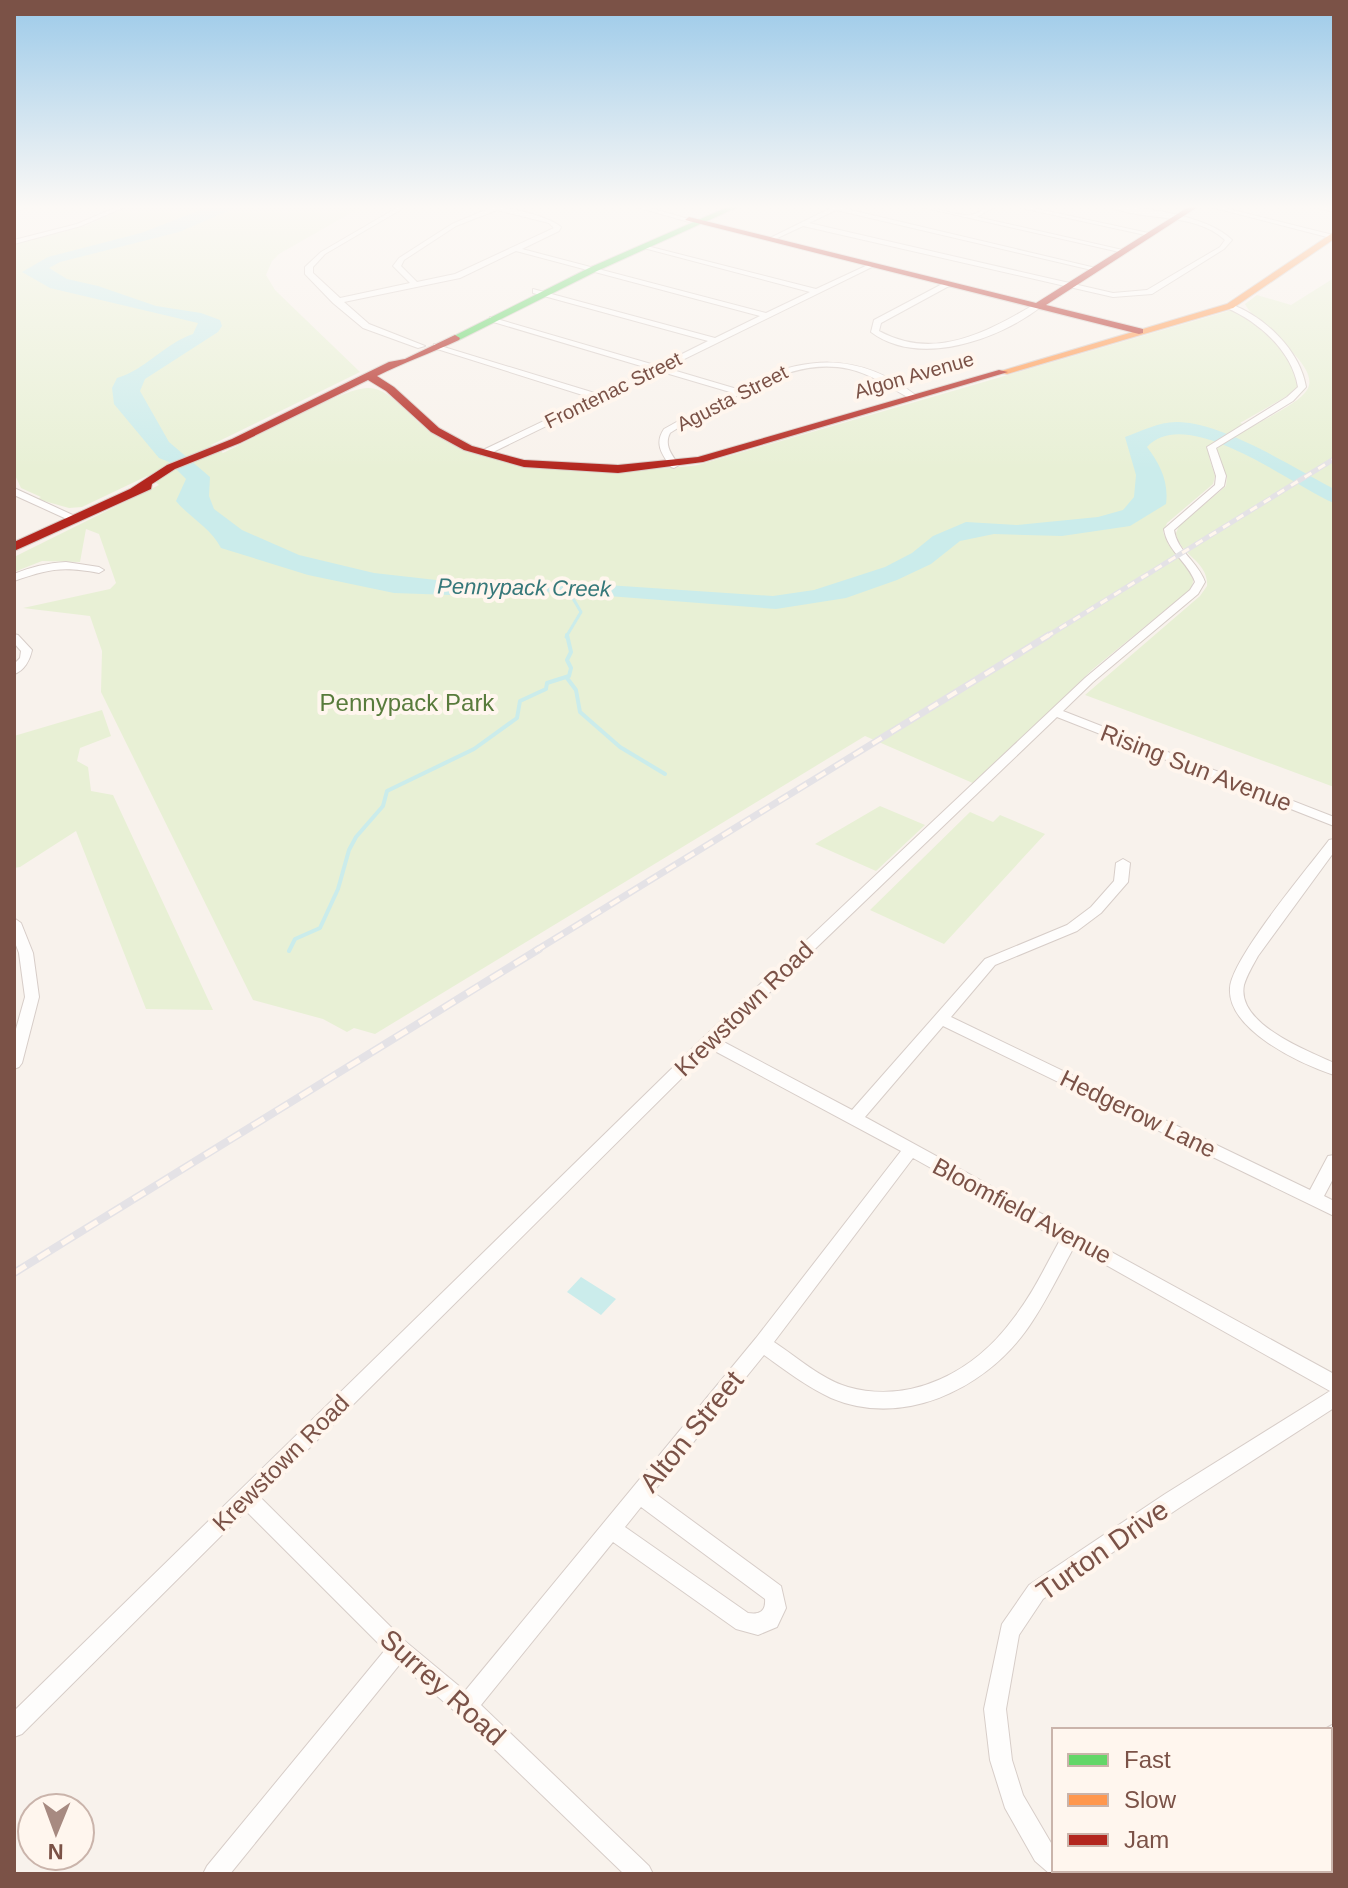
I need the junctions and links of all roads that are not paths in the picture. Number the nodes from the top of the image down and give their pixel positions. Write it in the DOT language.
graph roads {
  1 [pos="329,294"];
  2 [pos="370,294"];
  3 [pos="536,294"];
  4 [pos="536,294"];
  5 [pos="548,294"];
  6 [pos="686,294"];
  7 [pos="814,294"];
  8 [pos="928,294"];
  9 [pos="988,294"];
  10 [pos="1058,294"];
  11 [pos="1248,294"];
  12 [pos="336,301"];
  13 [pos="1038,306"];
  14 [pos="1230,306"];
  15 [pos="768,316"];
  16 [pos="493,319"];
  17 [pos="1143,332"];
  18 [pos="716,341"];
  19 [pos="429,346"];
  20 [pos="659,368"];
  21 [pos="369,376"];
  22 [pos="738,392"];
  23 [pos="598,397"];
  24 [pos="914,397"];
  25 [pos="484,453"];
  26 [pos="674,465"];
  27 [pos="14,493"];
  28 [pos="74,519"];
  29 [pos="14,547"];
  30 [pos="99,570"];
  31 [pos="14,578"];
  32 [pos="14,637"];
  33 [pos="14,671"];
  34 [pos="1057,713"];
  35 [pos="1334,822"];
  36 [pos="1334,843"];
  37 [pos="1123,863"];
  38 [pos="14,923"];
  39 [pos="942,1019"];
  40 [pos="709,1041"];
  41 [pos="14,1063"];
  42 [pos="1334,1069"];
  43 [pos="855,1118"];
  44 [pos="910,1151"];
  45 [pos="1334,1161"];
  46 [pos="1314,1199"];
  47 [pos="1334,1209"];
  48 [pos="1071,1237"];
  49 [pos="762,1344"];
  50 [pos="1334,1384"];
  51 [pos="1334,1398"];
  52 [pos="639,1494"];
  53 [pos="247,1498"];
  54 [pos="611,1529"];
  55 [pos="399,1649"];
  56 [pos="466,1706"];
  57 [pos="14,1726"];
  58 [pos="1052,1862"];
  59 [pos="215,1874"];
  60 [pos="641,1874"];
  1 -- 12 [label="street"];
  2 -- 12 [label="street"];
  3 -- 16 [label="street"];
  4 -- 19 [label="street"];
  5 -- 18 [label="street"];
  6 -- 15 [label="street"];
  7 -- 15 [label="street, Frontenac Street"];
  8 -- 13 [label="street"];
  9 -- 13 [label="street"];
  10 -- 13 [label="street"];
  11 -- 14 [label="street, Algon Avenue"];
  12 -- 19 [label="street"];
  13 -- 17 [label="street"];
  14 -- 17 [label="street, Algon Avenue"];
  14 -- 34 [label="street, Krewstown Road"];
  15 -- 18 [label="street, Frontenac Street"];
  16 -- 19 [label="street"];
  16 -- 20 [label="street"];
  17 -- 24 [label="street, Algon Avenue"];
  18 -- 20 [label="street, Frontenac Street"];
  19 -- 21 [label="street"];
  19 -- 23 [label="street"];
  20 -- 22 [label="street"];
  20 -- 23 [label="street, Frontenac Street"];
  21 -- 25 [label="street, Algon Avenue"];
  21 -- 28 [label="street"];
  22 -- 24 [label="street, Agusta Street"];
  22 -- 26 [label="street, Agusta Street"];
  23 -- 25 [label="street, Frontenac Street"];
  24 -- 26 [label="street, Algon Avenue"];
  25 -- 26 [label="street, Algon Avenue"];
  27 -- 28 [label="street"];
  28 -- 29 [label="street"];
  30 -- 31 [label="street"];
  32 -- 33 [label="street"];
  34 -- 35 [label="street, Rising Sun Avenue"];
  34 -- 40 [label="street, Krewstown Road"];
  36 -- 42 [label="street"];
  37 -- 39 [label="street"];
  38 -- 41 [label="street"];
  39 -- 43 [label="street"];
  39 -- 46 [label="street, Hedgerow Lane"];
  40 -- 43 [label="street, Bloomfield Avenue"];
  40 -- 53 [label="street, Krewstown Road"];
  43 -- 44 [label="street, Bloomfield Avenue"];
  44 -- 48 [label="street, Bloomfield Avenue"];
  44 -- 49 [label="street, Alton Street"];
  45 -- 46 [label="street"];
  46 -- 47 [label="street, Hedgerow Lane"];
  48 -- 49 [label="street"];
  48 -- 50 [label="street, Bloomfield Avenue"];
  49 -- 52 [label="street, Alton Street"];
  51 -- 58 [label="street, Turton Drive"];
  52 -- 54 [label="street, Alton Street"];
  52 -- 54 [label="street"];
  53 -- 55 [label="street, Surrey Road"];
  53 -- 57 [label="street, Krewstown Road"];
  54 -- 56 [label="street, Alton Street"];
  55 -- 56 [label="street, Surrey Road"];
  55 -- 59 [label="street"];
  56 -- 60 [label="street, Surrey Road"];
}
